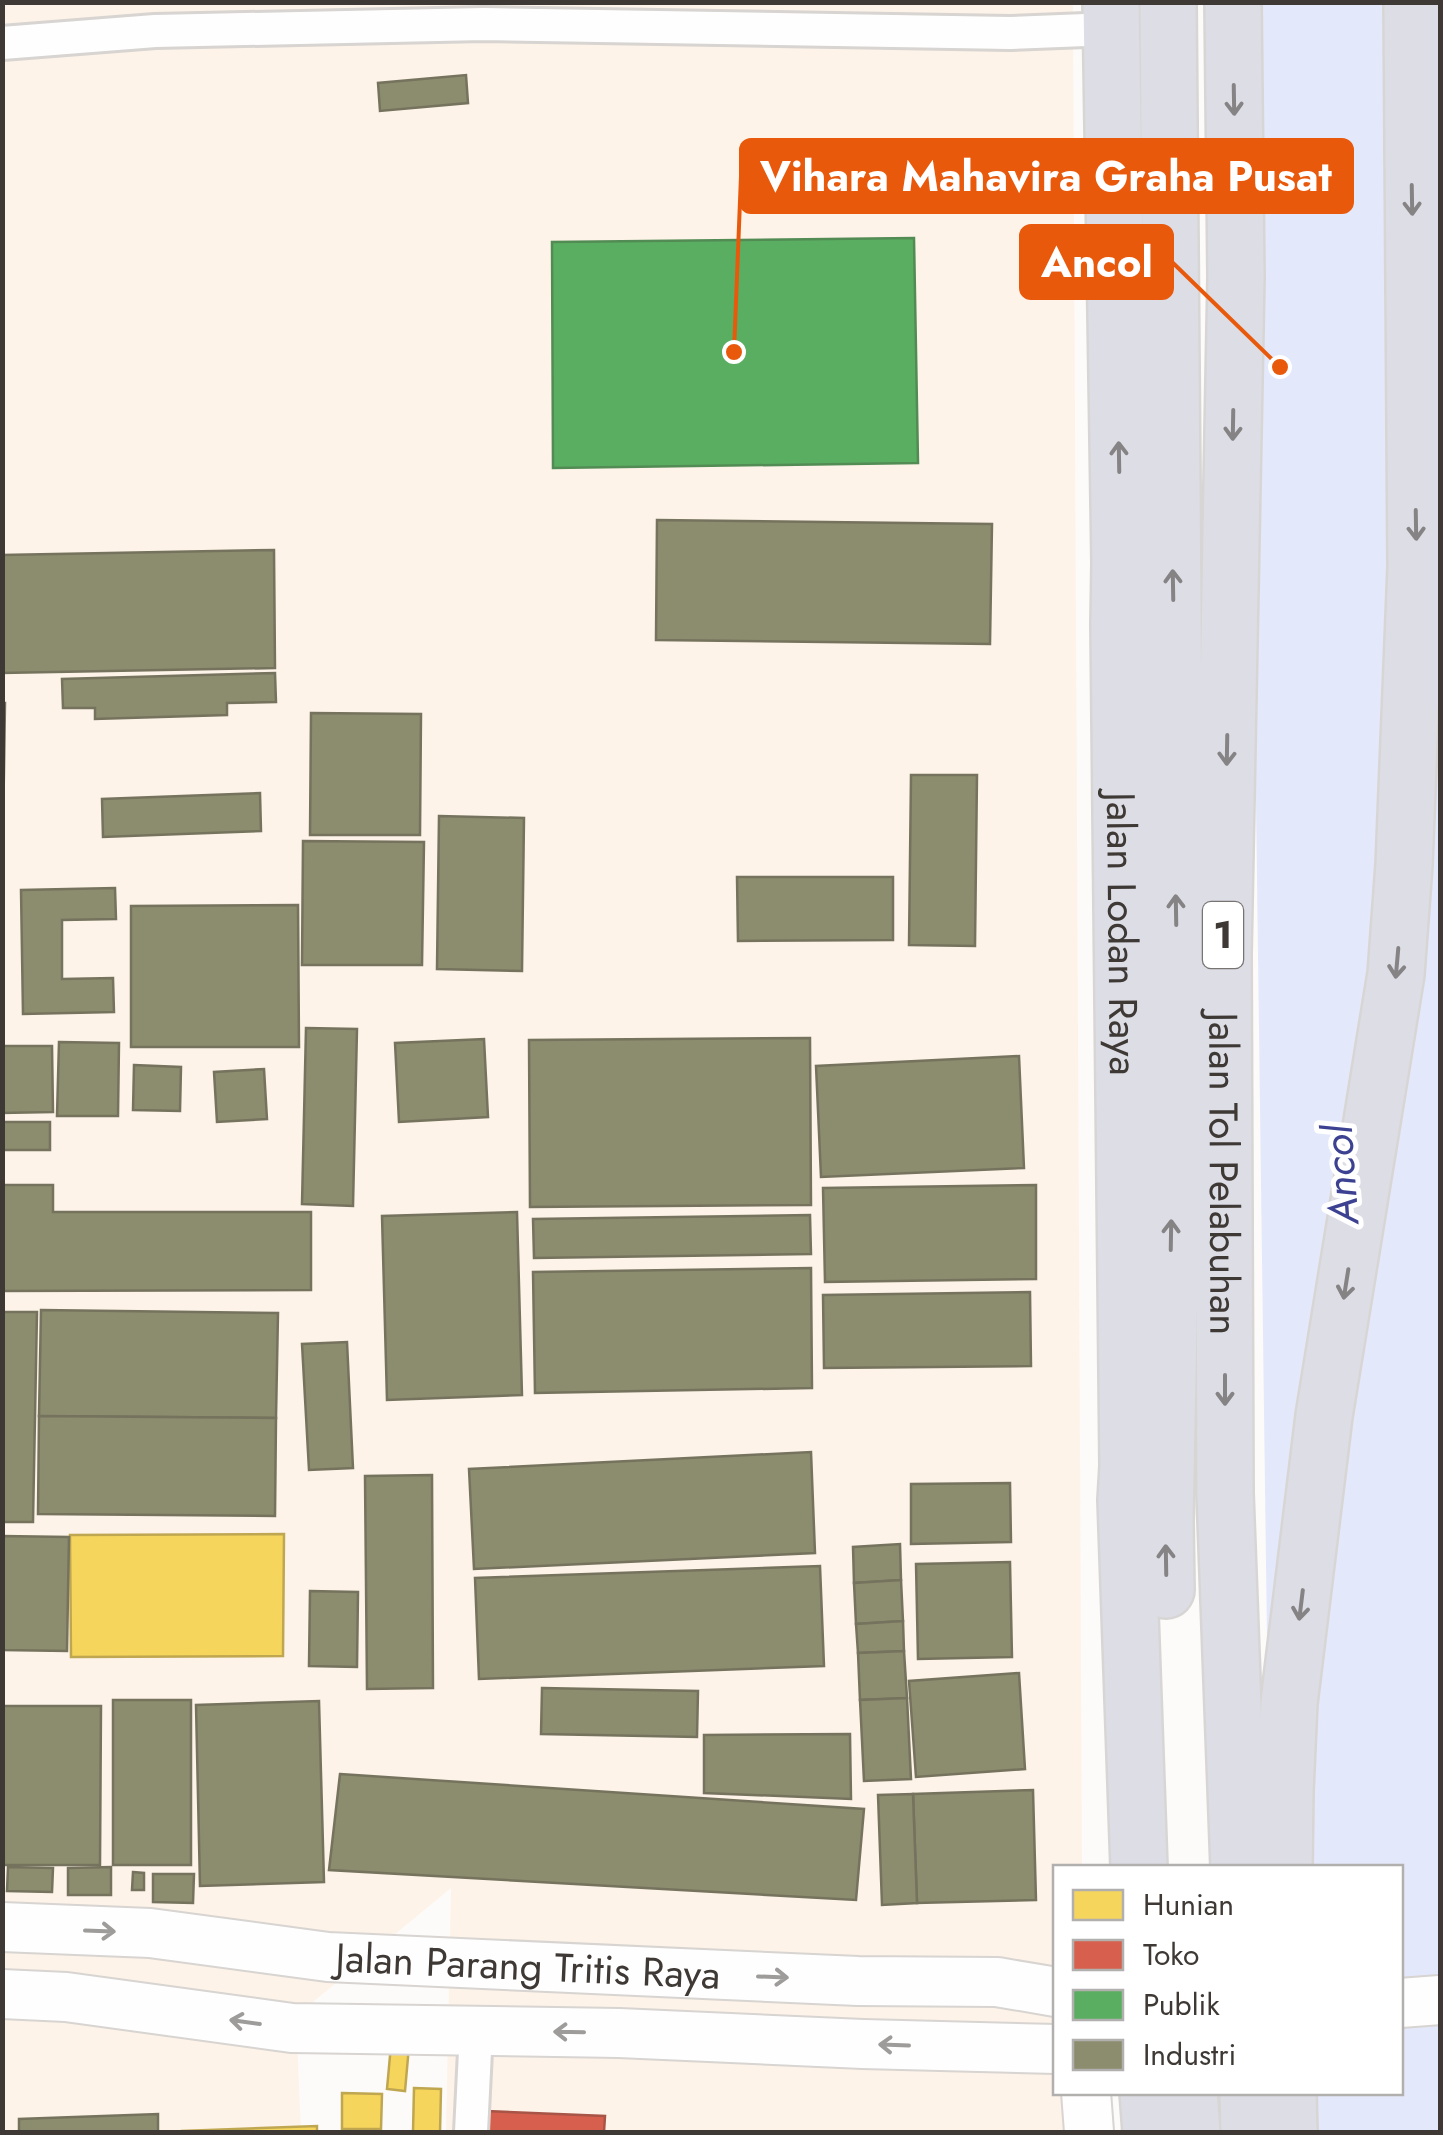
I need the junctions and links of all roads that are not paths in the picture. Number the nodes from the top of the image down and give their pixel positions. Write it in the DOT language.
graph roads {
  1 [pos="1168,2"];
  2 [pos="1233,2"];
  3 [pos="1412,2"];
  4 [pos="1111,16"];
  5 [pos="2,43"];
  6 [pos="1118,624"];
  7 [pos="1107,1865"];
  8 [pos="1138,1865"];
  9 [pos="1174,1865"];
  10 [pos="1238,1865"];
  11 [pos="1284,1865"];
  12 [pos="2,1927"];
  13 [pos="1053,1991"];
  14 [pos="2,1994"];
  15 [pos="1440,2000"];
  16 [pos="1403,2003"];
  17 [pos="476,2031"];
  18 [pos="1053,2049"];
  19 [pos="1086,2095"];
  20 [pos="1121,2095"];
  21 [pos="1148,2095"];
  22 [pos="1189,2095"];
  23 [pos="1248,2095"];
  24 [pos="1288,2095"];
  25 [pos="472,2132"];
  26 [pos="1089,2132"];
  27 [pos="1124,2132"];
  28 [pos="1151,2132"];
  29 [pos="1192,2132"];
  30 [pos="1249,2132"];
  31 [pos="1288,2132"];
  9 -- 1 [label="highway, Jalan Tol Pelabuhan / 1, one-way"];
  2 -- 10 [label="highway, Jalan Tol Pelabuhan / 1, one-way"];
  3 -- 11 [label="highway, one-way"];
  4 -- 5 [label="street"];
  6 -- 4 [label="highway, Jalan Lodan Raya, one-way"];
  6 -- 7 [label="highway"];
  6 -- 8 [label="highway, Jalan Lodan Raya"];
  12 -- 13 [label="street, Jalan Parang Tritis Raya, one-way"];
  17 -- 14 [label="street, Jalan Parang Tritis Raya, one-way"];
  15 -- 16 [label="street"];
  18 -- 17 [label="street, Jalan Parang Tritis Raya, one-way"];
  17 -- 25 [label="street"];
  19 -- 26 [label="street"];
  20 -- 27 [label="highway"];
  21 -- 28 [label="highway"];
  22 -- 29 [label="highway"];
  23 -- 30 [label="highway"];
  24 -- 31 [label="highway"];
}
